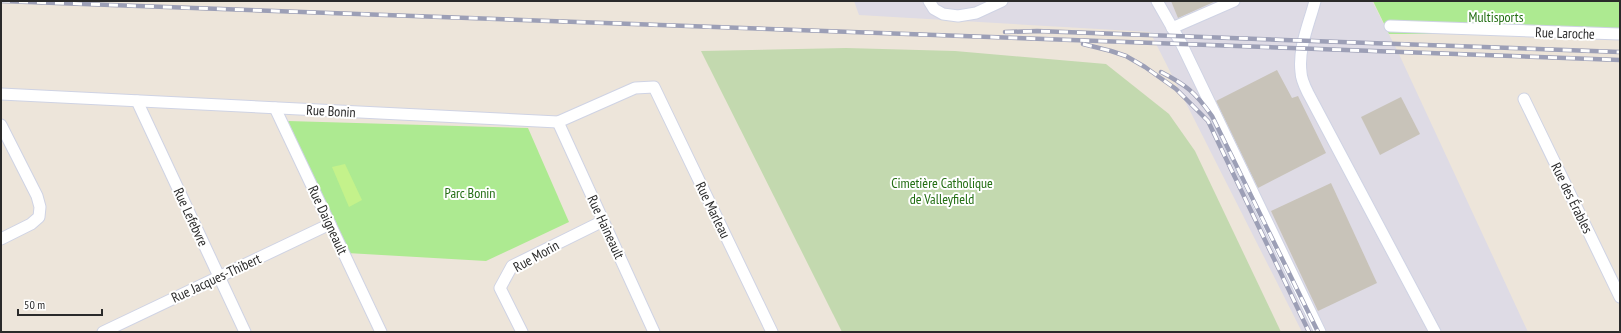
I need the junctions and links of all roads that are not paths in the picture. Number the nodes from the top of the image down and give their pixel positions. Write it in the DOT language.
graph roads {
  1 [pos="929,1"];
  2 [pos="1002,1"];
  3 [pos="1157,1"];
  4 [pos="1234,1"];
  5 [pos="1315,1"];
  6 [pos="1390,26"];
  7 [pos="1172,28"];
  8 [pos="1620,34"];
  9 [pos="654,87"];
  10 [pos="1,94"];
  11 [pos="1524,99"];
  12 [pos="137,101"];
  13 [pos="275,108"];
  14 [pos="558,122"];
  15 [pos="1,125"];
  16 [pos="603,221"];
  17 [pos="330,224"];
  18 [pos="1,239"];
  19 [pos="218,277"];
  20 [pos="1619,292"];
  21 [pos="109,331"];
  22 [pos="245,332"];
  23 [pos="381,332"];
  24 [pos="522,332"];
  25 [pos="654,332"];
  26 [pos="772,332"];
  27 [pos="1320,332"];
  28 [pos="1435,332"];
  1 -- 2 [label="street"];
  3 -- 7 [label="street"];
  4 -- 7 [label="street"];
  5 -- 28 [label="street"];
  6 -- 8 [label="street, Rue Laroche"];
  7 -- 27 [label="street"];
  9 -- 14 [label="street, Rue Bonin"];
  9 -- 26 [label="street, Rue Marleau"];
  10 -- 12 [label="street, Rue Bonin"];
  11 -- 20 [label="street, Rue des Érables"];
  12 -- 13 [label="street, Rue Bonin"];
  12 -- 19 [label="street, Rue Lefebvre"];
  13 -- 14 [label="street, Rue Bonin"];
  13 -- 17 [label="street, Rue Daigneault"];
  14 -- 16 [label="street, Rue Haineault"];
  15 -- 18 [label="street"];
  16 -- 24 [label="street, Rue Morin"];
  16 -- 25 [label="street, Rue Haineault"];
  17 -- 19 [label="street, Rue Jacques-Thibert"];
  17 -- 23 [label="street, Rue Daigneault"];
  19 -- 21 [label="street, Rue Jacques-Thibert"];
  19 -- 22 [label="street, Rue Lefebvre"];
}
